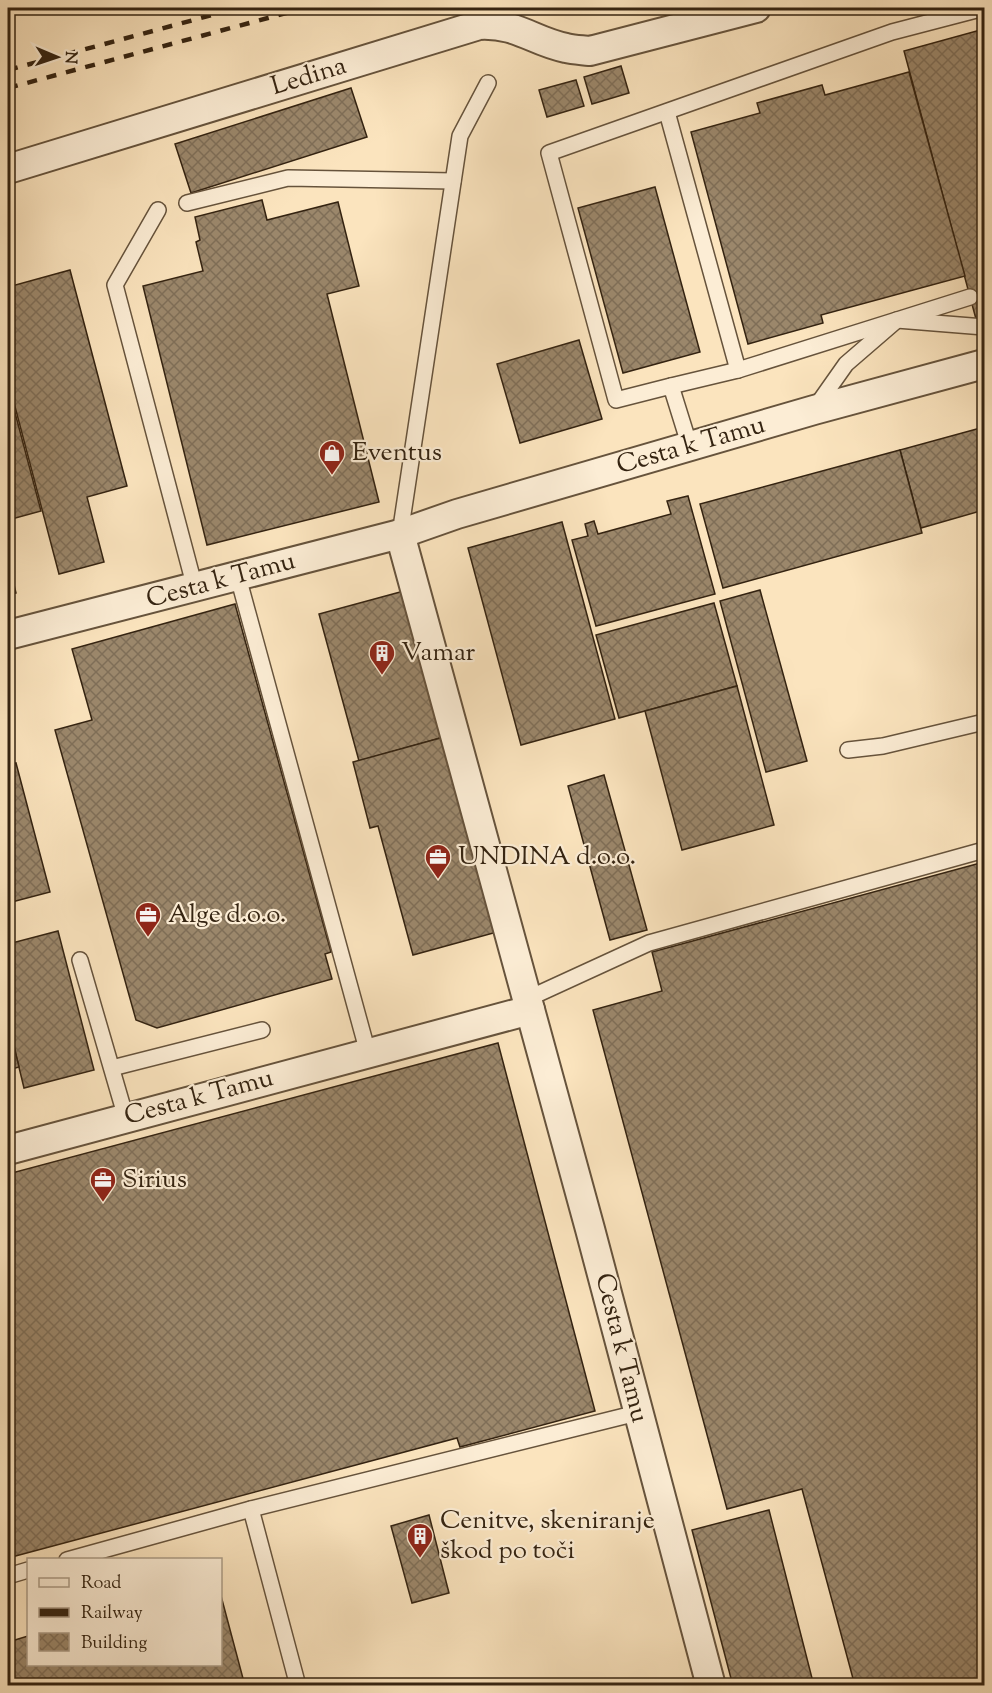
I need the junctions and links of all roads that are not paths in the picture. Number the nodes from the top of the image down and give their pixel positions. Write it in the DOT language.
graph roads {
  1 [pos="756,8"];
  2 [pos="984,8"];
  3 [pos="488,83"];
  4 [pos="667,112"];
  5 [pos="8,169"];
  6 [pos="453,181"];
  7 [pos="186,203"];
  8 [pos="158,210"];
  9 [pos="970,297"];
  10 [pos="897,320"];
  11 [pos="984,327"];
  12 [pos="984,364"];
  13 [pos="738,370"];
  14 [pos="671,386"];
  15 [pos="814,410"];
  16 [pos="690,447"];
  17 [pos="400,534"];
  18 [pos="238,577"];
  19 [pos="195,588"];
  20 [pos="8,635"];
  21 [pos="984,722"];
  22 [pos="848,750"];
  23 [pos="984,850"];
  24 [pos="80,960"];
  25 [pos="529,1004"];
  26 [pos="262,1030"];
  27 [pos="368,1053"];
  28 [pos="112,1068"];
  29 [pos="126,1118"];
  30 [pos="8,1150"];
  31 [pos="637,1413"];
  32 [pos="251,1509"];
  33 [pos="74,1558"];
  34 [pos="27,1570"];
  35 [pos="8,1576"];
  36 [pos="298,1686"];
  37 [pos="711,1686"];
  1 -- 5 [label="street, Ledina"];
  2 -- 4 [label="lane"];
  3 -- 6 [label="lane, Cesta k Tamu"];
  4 -- 13 [label="lane"];
  4 -- 14 [label="lane"];
  6 -- 7 [label="lane"];
  6 -- 17 [label="lane, Cesta k Tamu"];
  8 -- 19 [label="lane"];
  9 -- 10 [label="lane"];
  10 -- 11 [label="lane"];
  10 -- 13 [label="lane"];
  10 -- 15 [label="lane"];
  12 -- 15 [label="street, Cesta k Tamu"];
  13 -- 14 [label="lane"];
  14 -- 16 [label="lane"];
  15 -- 16 [label="street, Cesta k Tamu"];
  16 -- 17 [label="street, Cesta k Tamu"];
  17 -- 18 [label="street, Cesta k Tamu"];
  17 -- 25 [label="street, Cesta k Tamu"];
  18 -- 19 [label="street, Cesta k Tamu"];
  18 -- 27 [label="lane"];
  19 -- 20 [label="street, Cesta k Tamu"];
  21 -- 22 [label="lane"];
  23 -- 25 [label="lane"];
  24 -- 28 [label="lane"];
  25 -- 27 [label="street, Cesta k Tamu"];
  25 -- 31 [label="street, Cesta k Tamu"];
  26 -- 28 [label="lane"];
  27 -- 29 [label="street, Cesta k Tamu"];
  28 -- 29 [label="lane"];
  29 -- 30 [label="street, Cesta k Tamu"];
  31 -- 32 [label="lane"];
  31 -- 37 [label="street, Cesta k Tamu"];
  32 -- 33 [label="lane"];
  32 -- 36 [label="lane"];
  34 -- 35 [label="lane"];
}
